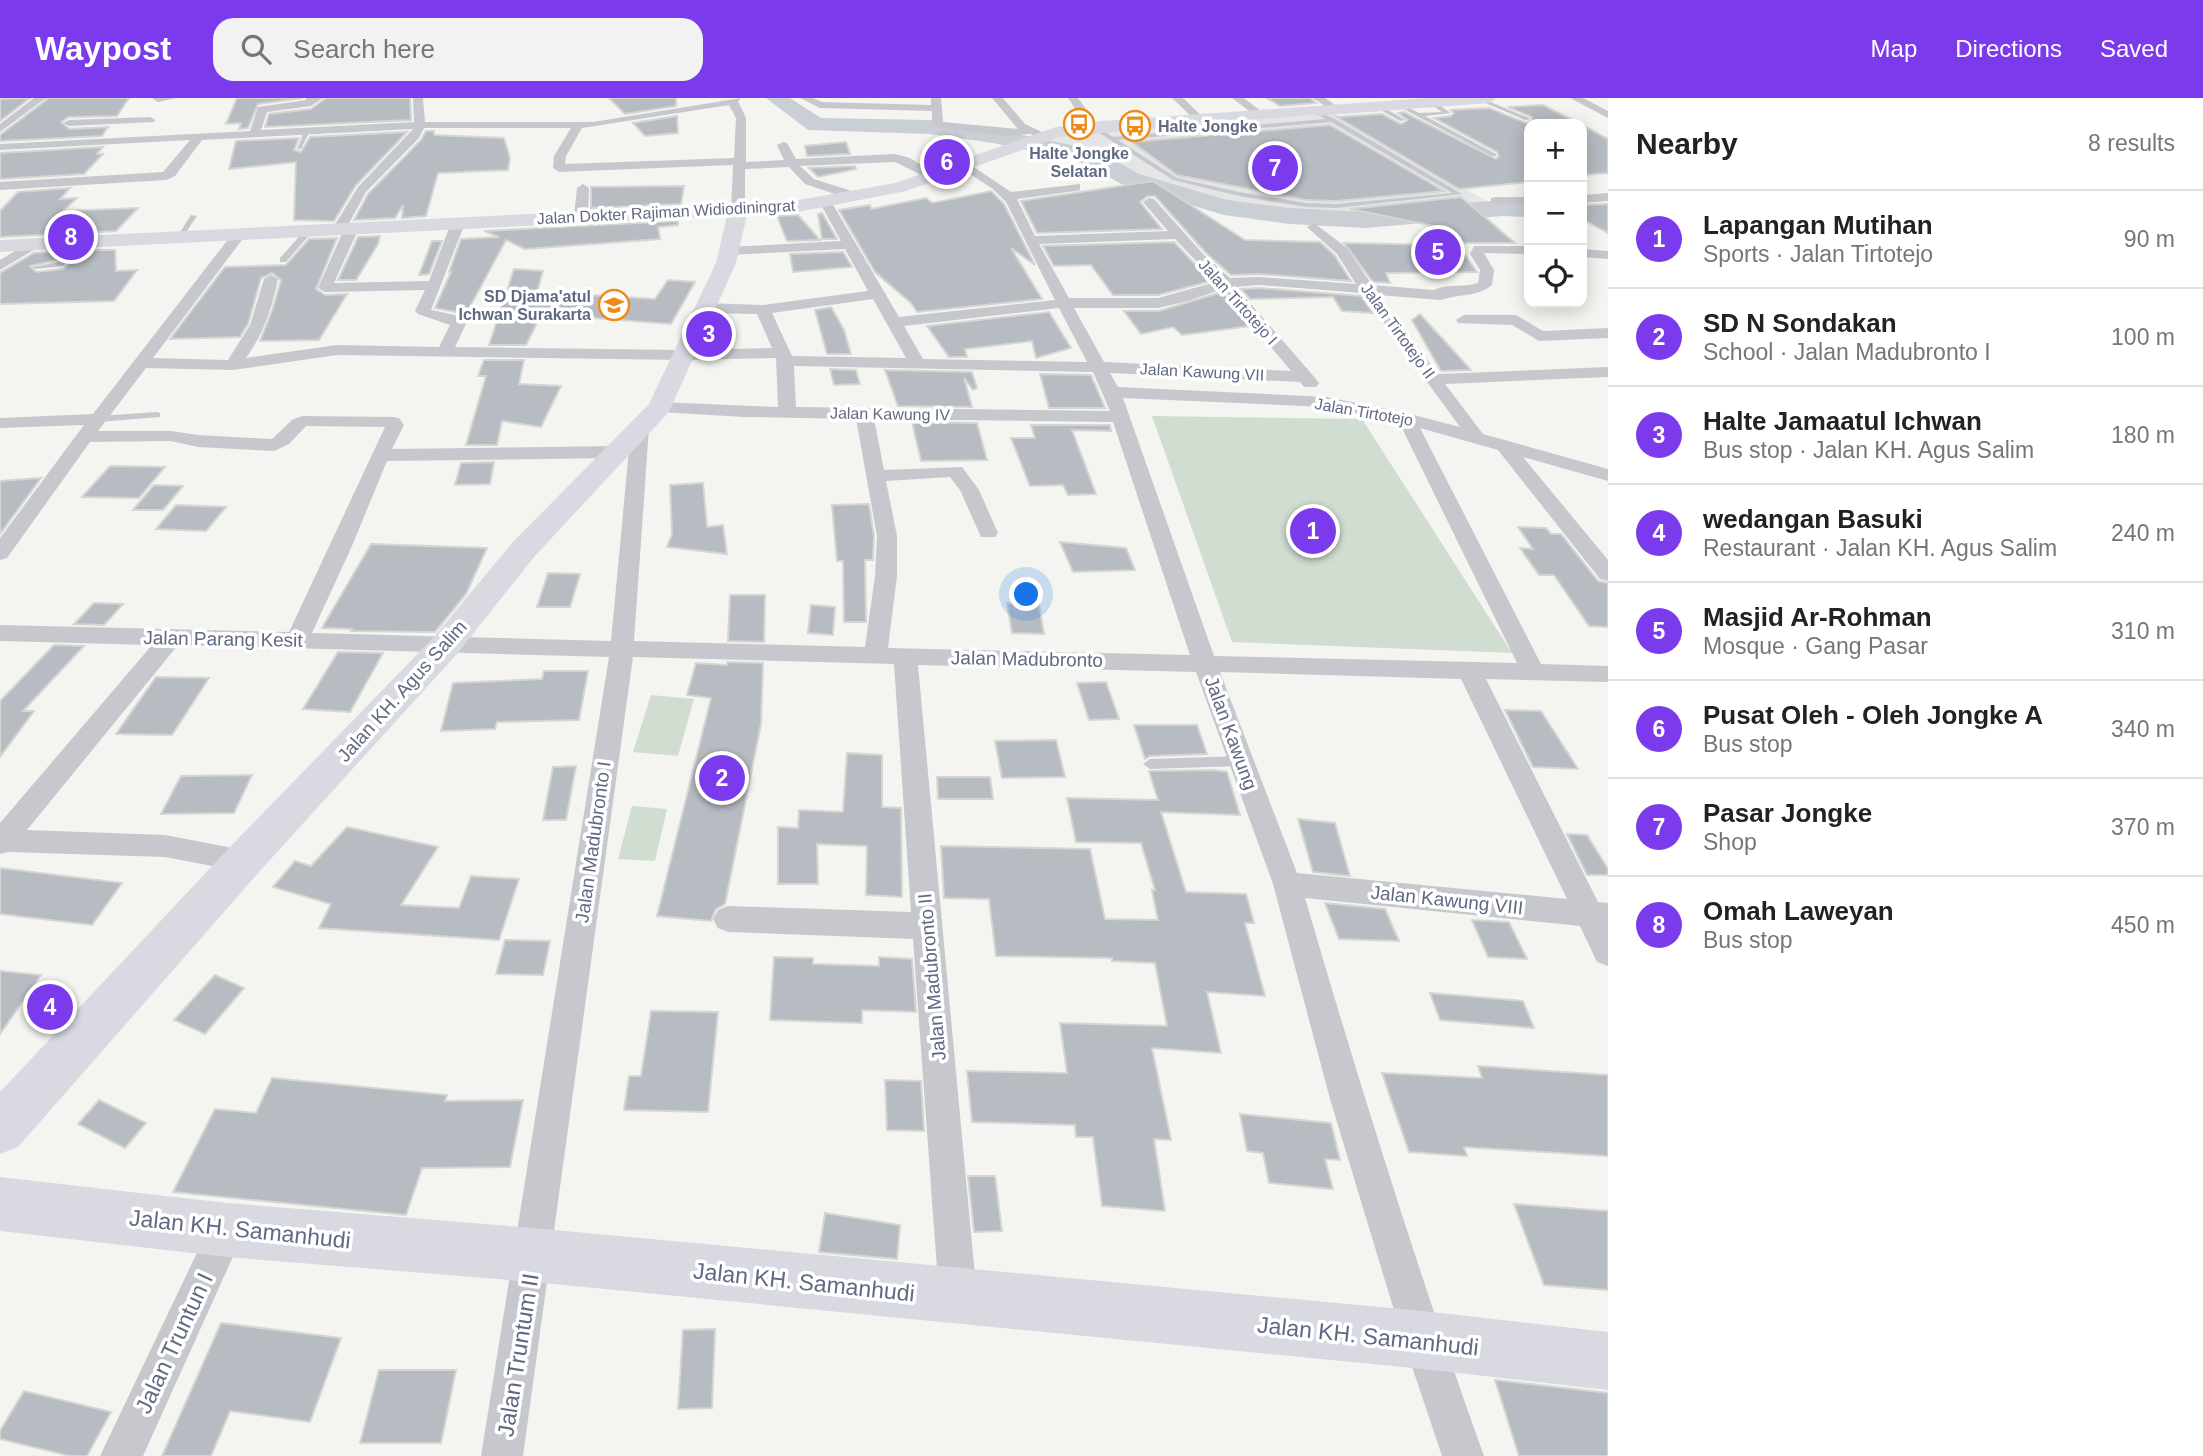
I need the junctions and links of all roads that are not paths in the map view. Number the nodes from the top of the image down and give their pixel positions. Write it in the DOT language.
graph roads {
  1 [pos="172,98"];
  2 [pos="318,98"];
  3 [pos="418,98"];
  4 [pos="805,98"];
  5 [pos="998,98"];
  6 [pos="1073,98"];
  7 [pos="1178,98"];
  8 [pos="1237,98"];
  9 [pos="1489,98"];
  10 [pos="1574,98"];
  11 [pos="158,99"];
  12 [pos="735,99"];
  13 [pos="1479,99"];
  14 [pos="37,101"];
  15 [pos="1431,102"];
  16 [pos="935,103"];
  17 [pos="1317,104"];
  18 [pos="5,105"];
  19 [pos="620,109"];
  20 [pos="1400,112"];
  21 [pos="1261,115"];
  22 [pos="1334,115"];
  23 [pos="1418,115"];
  24 [pos="1608,115"];
  25 [pos="629,119"];
  26 [pos="1200,119"];
  27 [pos="1527,119"];
  28 [pos="150,120"];
  29 [pos="69,124"];
  30 [pos="420,125"];
  31 [pos="578,126"];
  32 [pos="1093,127"];
  33 [pos="0,129"];
  34 [pos="307,131"];
  35 [pos="255,133"];
  36 [pos="1036,135"];
  37 [pos="199,136"];
  38 [pos="1111,139"];
  39 [pos="142,140"];
  40 [pos="783,145"];
  41 [pos="0,147"];
  42 [pos="299,148"];
  43 [pos="1494,155"];
  44 [pos="740,164"];
  45 [pos="791,164"];
  46 [pos="965,165"];
  47 [pos="933,176"];
  48 [pos="0,186"];
  49 [pos="18,186"];
  50 [pos="1076,187"];
  51 [pos="583,188"];
  52 [pos="1008,196"];
  53 [pos="856,197"];
  54 [pos="1608,198"];
  55 [pos="1587,199"];
  56 [pos="0,200"];
  57 [pos="1496,201"];
  58 [pos="1524,201"];
  59 [pos="1149,202"];
  60 [pos="826,203"];
  61 [pos="738,211"];
  62 [pos="192,216"];
  63 [pos="581,216"];
  64 [pos="458,223"];
  65 [pos="1314,227"];
  66 [pos="344,231"];
  67 [pos="308,233"];
  68 [pos="1178,234"];
  69 [pos="238,236"];
  70 [pos="177,238"];
  71 [pos="1030,240"];
  72 [pos="82,243"];
  73 [pos="32,245"];
  74 [pos="851,245"];
  75 [pos="0,246"];
  76 [pos="1524,250"];
  77 [pos="729,251"];
  78 [pos="1587,254"];
  79 [pos="1608,255"];
  80 [pos="283,260"];
  81 [pos="0,266"];
  82 [pos="36,267"];
  83 [pos="271,279"];
  84 [pos="1226,283"];
  85 [pos="435,285"];
  86 [pos="1368,291"];
  87 [pos="878,294"];
  88 [pos="1441,295"];
  89 [pos="1066,303"];
  90 [pos="705,308"];
  91 [pos="763,310"];
  92 [pos="1464,320"];
  93 [pos="894,322"];
  94 [pos="1605,337"];
  95 [pos="1482,339"];
  96 [pos="444,352"];
  97 [pos="683,355"];
  98 [pos="784,357"];
  99 [pos="143,363"];
  100 [pos="917,363"];
  101 [pos="233,365"];
  102 [pos="1100,367"];
  103 [pos="1608,372"];
  104 [pos="1305,377"];
  105 [pos="1433,379"];
  106 [pos="1112,392"];
  107 [pos="1327,402"];
  108 [pos="787,413"];
  109 [pos="864,414"];
  110 [pos="157,415"];
  111 [pos="1121,417"];
  112 [pos="1406,418"];
  113 [pos="98,419"];
  114 [pos="0,423"];
  115 [pos="639,429"];
  116 [pos="85,438"];
  117 [pos="1478,440"];
  118 [pos="1506,448"];
  119 [pos="380,455"];
  120 [pos="1608,475"];
  121 [pos="877,476"];
  122 [pos="988,533"];
  123 [pos="0,553"];
  124 [pos="1608,574"];
  125 [pos="0,633"];
  126 [pos="170,638"];
  127 [pos="297,640"];
  128 [pos="445,646"];
  129 [pos="622,650"];
  130 [pos="890,656"];
  131 [pos="1205,664"];
  132 [pos="1469,670"];
  133 [pos="1533,672"];
  134 [pos="1608,674"];
  135 [pos="1241,761"];
  136 [pos="1150,764"];
  137 [pos="1,841"];
  138 [pos="244,860"];
  139 [pos="1287,884"];
  140 [pos="1598,915"];
  141 [pos="728,919"];
  142 [pos="928,926"];
  143 [pos="1608,952"];
  144 [pos="0,1129"];
  145 [pos="0,1203"];
  146 [pos="227,1230"];
  147 [pos="533,1255"];
  148 [pos="958,1297"];
  149 [pos="1423,1340"];
  150 [pos="1608,1361"];
  151 [pos="121,1456"];
  152 [pos="502,1456"];
  153 [pos="1463,1456"];
  1 -- 11 [label="street"];
  2 -- 35 [label="street"];
  3 -- 30 [label="street"];
  4 -- 16 [label="street"];
  5 -- 36 [label="street"];
  6 -- 32 [label="street"];
  7 -- 26 [label="street"];
  8 -- 21 [label="street"];
  9 -- 13 [label="main road, Jalan Dokter Rajiman Widiodiningrat"];
  10 -- 24 [label="street"];
  11 -- 28 [label="street"];
  12 -- 25 [label="street"];
  12 -- 44 [label="street"];
  13 -- 15 [label="main road, Jalan Dokter Rajiman Widiodiningrat"];
  13 -- 27 [label="lane"];
  14 -- 18 [label="street"];
  14 -- 33 [label="street"];
  15 -- 20 [label="main road, Jalan Dokter Rajiman Widiodiningrat"];
  15 -- 23 [label="lane"];
  16 -- 36 [label="street"];
  17 -- 21 [label="main road, Jalan Dokter Rajiman Widiodiningrat"];
  17 -- 22 [label="main road, Jalan Dokter Rajiman Widiodiningrat"];
  19 -- 25 [label="street"];
  20 -- 22 [label="main road, Jalan Dokter Rajiman Widiodiningrat"];
  20 -- 23 [label="lane"];
  21 -- 26 [label="main road, Jalan Dokter Rajiman Widiodiningrat"];
  22 -- 38 [label="lane"];
  22 -- 38 [label="lane"];
  23 -- 43 [label="lane"];
  25 -- 31 [label="street"];
  26 -- 32 [label="main road, Jalan Dokter Rajiman Widiodiningrat"];
  28 -- 29 [label="street"];
  28 -- 39 [label="street"];
  30 -- 31 [label="street"];
  30 -- 34 [label="street"];
  30 -- 66 [label="street"];
  31 -- 44 [label="street"];
  32 -- 36 [label="main road, Jalan Dokter Rajiman Widiodiningrat"];
  32 -- 38 [label="lane"];
  34 -- 35 [label="street"];
  34 -- 42 [label="lane"];
  35 -- 37 [label="street"];
  36 -- 46 [label="main road, Jalan Dokter Rajiman Widiodiningrat"];
  37 -- 39 [label="street"];
  37 -- 49 [label="street"];
  39 -- 41 [label="street"];
  40 -- 45 [label="street"];
  44 -- 45 [label="street"];
  44 -- 61 [label="street"];
  45 -- 47 [label="street"];
  45 -- 53 [label="street"];
  46 -- 47 [label="main road, Jalan Dokter Rajiman Widiodiningrat"];
  46 -- 52 [label="street, Jalan Kawung"];
  47 -- 53 [label="main road, Jalan Dokter Rajiman Widiodiningrat"];
  48 -- 49 [label="street"];
  49 -- 56 [label="street"];
  50 -- 52 [label="street"];
  51 -- 63 [label="street"];
  52 -- 71 [label="street, Jalan Kawung"];
  53 -- 60 [label="main road, Jalan Dokter Rajiman Widiodiningrat"];
  54 -- 55 [label="street"];
  57 -- 58 [label="street"];
  59 -- 68 [label="street, Jalan Tirtotejo I"];
  60 -- 61 [label="main road, Jalan Dokter Rajiman Widiodiningrat"];
  60 -- 74 [label="street"];
  61 -- 63 [label="main road, Jalan Dokter Rajiman Widiodiningrat"];
  61 -- 77 [label="main road, Jalan KH. Agus Salim"];
  62 -- 70 [label="lane"];
  63 -- 64 [label="main road, Jalan Dokter Rajiman Widiodiningrat"];
  64 -- 66 [label="main road, Jalan Dokter Rajiman Widiodiningrat"];
  64 -- 85 [label="street"];
  65 -- 86 [label="street, Jalan Tirtotejo II"];
  66 -- 67 [label="main road, Jalan Dokter Rajiman Widiodiningrat"];
  66 -- 85 [label="street"];
  67 -- 69 [label="main road, Jalan Dokter Rajiman Widiodiningrat"];
  67 -- 80 [label="lane"];
  68 -- 71 [label="street"];
  68 -- 84 [label="street, Jalan Tirtotejo I"];
  69 -- 70 [label="main road, Jalan Dokter Rajiman Widiodiningrat"];
  69 -- 99 [label="street"];
  70 -- 72 [label="main road, Jalan Dokter Rajiman Widiodiningrat"];
  71 -- 89 [label="street, Jalan Kawung"];
  72 -- 73 [label="main road, Jalan Dokter Rajiman Widiodiningrat"];
  72 -- 82 [label="lane"];
  73 -- 75 [label="main road, Jalan Dokter Rajiman Widiodiningrat"];
  73 -- 81 [label="street"];
  74 -- 77 [label="street"];
  74 -- 87 [label="street"];
  76 -- 88 [label="street"];
  77 -- 90 [label="main road, Jalan KH. Agus Salim"];
  78 -- 79 [label="street"];
  83 -- 101 [label="street"];
  84 -- 86 [label="street"];
  84 -- 89 [label="street"];
  84 -- 104 [label="street, Jalan Tirtotejo I"];
  85 -- 96 [label="street"];
  86 -- 88 [label="street"];
  86 -- 105 [label="street, Jalan Tirtotejo II"];
  87 -- 91 [label="street"];
  87 -- 93 [label="street"];
  88 -- 92 [label="street"];
  89 -- 93 [label="street"];
  89 -- 102 [label="street, Jalan Kawung"];
  90 -- 91 [label="street"];
  90 -- 97 [label="main road, Jalan KH. Agus Salim"];
  91 -- 98 [label="street"];
  92 -- 94 [label="street"];
  92 -- 95 [label="street"];
  93 -- 100 [label="street"];
  96 -- 97 [label="street, Jalan Kawung VII"];
  96 -- 101 [label="street, Jalan Kawung VII"];
  97 -- 98 [label="street, Jalan Kawung VII"];
  97 -- 115 [label="main road, Jalan KH. Agus Salim"];
  98 -- 100 [label="street, Jalan Kawung VII"];
  98 -- 108 [label="street"];
  99 -- 101 [label="street, Jalan Kawung VII"];
  99 -- 113 [label="street"];
  100 -- 102 [label="street, Jalan Kawung VII"];
  102 -- 104 [label="street, Jalan Kawung VII"];
  102 -- 106 [label="street, Jalan Kawung"];
  103 -- 105 [label="street"];
  104 -- 107 [label="street, Jalan Tirtotejo I"];
  105 -- 117 [label="street, Jalan Tirtotejo II"];
  106 -- 107 [label="street, Jalan Tirtotejo"];
  106 -- 111 [label="street, Jalan Kawung"];
  107 -- 112 [label="street, Jalan Tirtotejo"];
  108 -- 109 [label="street, Jalan Kawung IV"];
  108 -- 115 [label="street, Jalan Kawung IV"];
  109 -- 111 [label="street, Jalan Kawung IV"];
  109 -- 121 [label="street, Jalan Madubronto II"];
  110 -- 113 [label="lane"];
  111 -- 131 [label="street, Jalan Kawung"];
  112 -- 117 [label="street, Jalan Tirtotejo"];
  112 -- 133 [label="street"];
  113 -- 114 [label="street"];
  113 -- 116 [label="street"];
  115 -- 119 [label="street"];
  115 -- 128 [label="main road, Jalan KH. Agus Salim"];
  115 -- 129 [label="street, Jalan Madubronto I"];
  116 -- 119 [label="street"];
  116 -- 123 [label="street"];
  117 -- 118 [label="street, Jalan Tirtotejo"];
  118 -- 120 [label="street, Jalan Tirtotejo"];
  118 -- 124 [label="street"];
  119 -- 127 [label="street"];
  121 -- 122 [label="street"];
  121 -- 130 [label="street, Jalan Madubronto II"];
  125 -- 126 [label="street, Jalan Parang Kesit"];
  126 -- 127 [label="street, Jalan Parang Kesit"];
  126 -- 137 [label="street"];
  127 -- 128 [label="street, Jalan Parang Kesit"];
  128 -- 129 [label="street, Jalan Madubronto"];
  128 -- 138 [label="main road, Jalan KH. Agus Salim"];
  129 -- 130 [label="street, Jalan Madubronto"];
  129 -- 147 [label="street, Jalan Madubronto I"];
  130 -- 131 [label="street, Jalan Madubronto"];
  130 -- 142 [label="street, Jalan Madubronto II"];
  131 -- 132 [label="street, Jalan Madubronto"];
  131 -- 135 [label="street, Jalan Kawung"];
  132 -- 133 [label="street, Jalan Madubronto"];
  132 -- 140 [label="street"];
  133 -- 134 [label="street, Jalan Madubronto"];
  135 -- 136 [label="lane"];
  135 -- 139 [label="street, Jalan Kawung"];
  137 -- 138 [label="street"];
  138 -- 144 [label="main road, Jalan KH. Agus Salim"];
  139 -- 140 [label="street, Jalan Kawung VIII"];
  139 -- 149 [label="street, Jalan Kawung"];
  140 -- 143 [label="street"];
  141 -- 142 [label="street"];
  142 -- 148 [label="street, Jalan Madubronto II"];
  145 -- 146 [label="main road, Jalan KH. Samanhudi"];
  146 -- 147 [label="main road, Jalan KH. Samanhudi"];
  146 -- 151 [label="street, Jalan Truntun I"];
  147 -- 148 [label="main road, Jalan KH. Samanhudi"];
  147 -- 152 [label="street, Jalan Truntum II"];
  148 -- 149 [label="main road, Jalan KH. Samanhudi"];
  149 -- 150 [label="main road, Jalan KH. Samanhudi"];
  149 -- 153 [label="street"];
}
